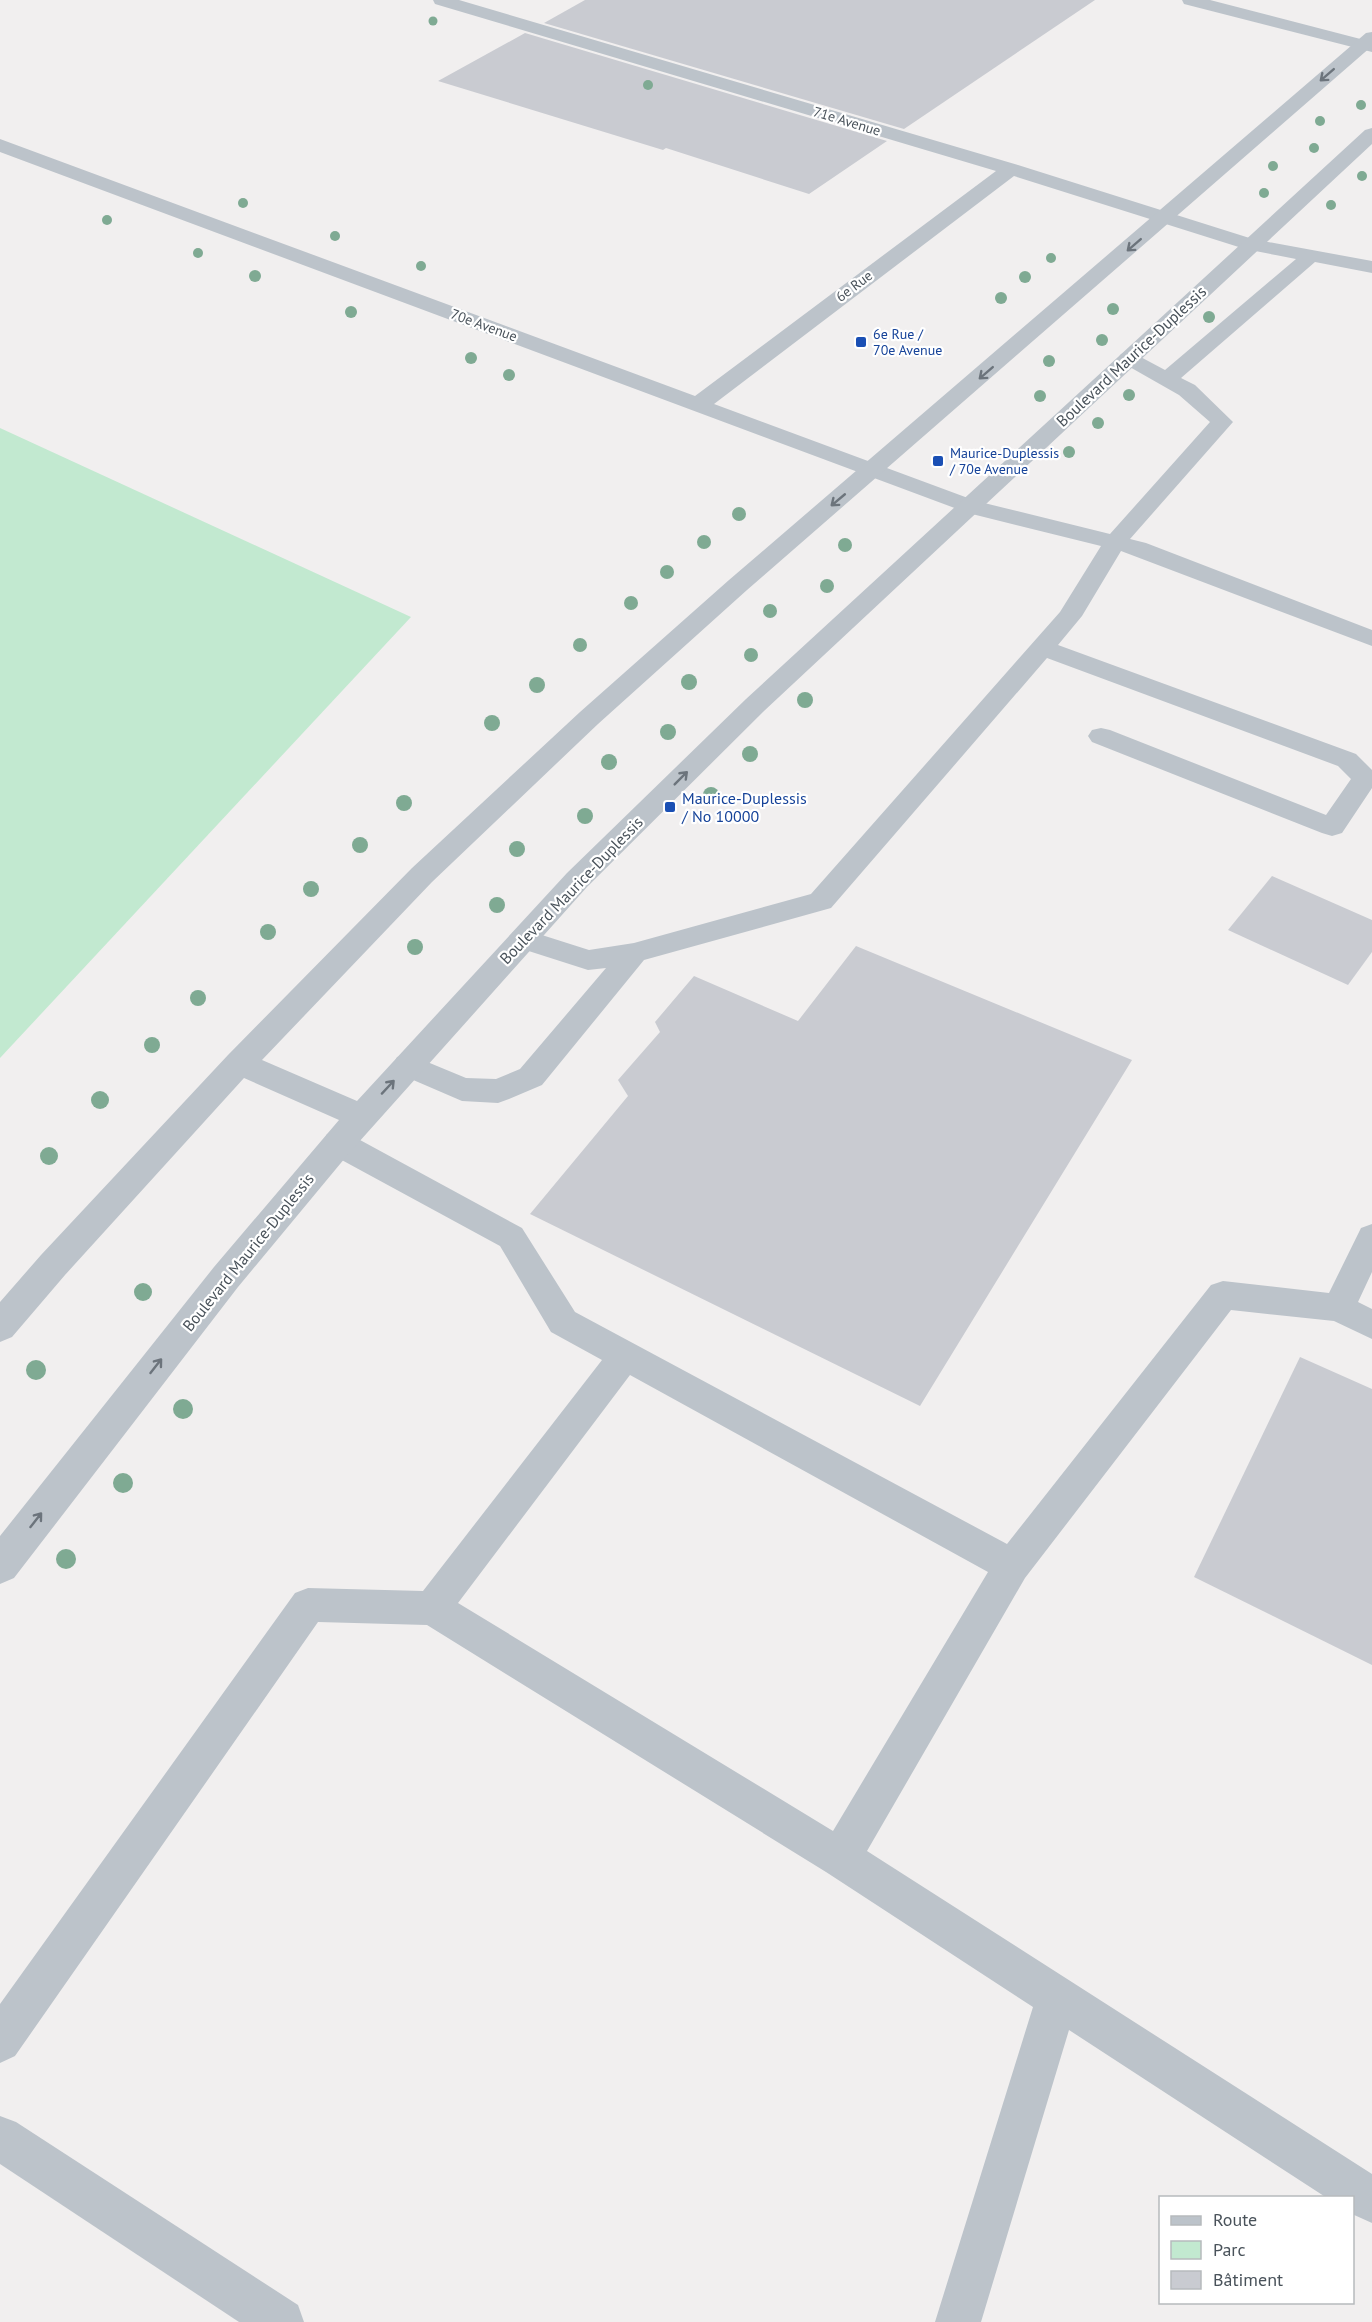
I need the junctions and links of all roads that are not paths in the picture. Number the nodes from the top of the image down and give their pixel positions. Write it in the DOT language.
graph roads {
  1 [pos="441,0"];
  2 [pos="1190,0"];
  3 [pos="1369,43"];
  4 [pos="1372,134"];
  5 [pos="0,145"];
  6 [pos="1011,169"];
  7 [pos="1165,218"];
  8 [pos="1252,245"];
  9 [pos="1310,257"];
  10 [pos="1372,267"];
  11 [pos="1128,358"];
  12 [pos="1167,379"];
  13 [pos="698,405"];
  14 [pos="874,470"];
  15 [pos="968,506"];
  16 [pos="1115,543"];
  17 [pos="1372,639"];
  18 [pos="1042,648"];
  19 [pos="1101,736"];
  20 [pos="523,939"];
  21 [pos="634,953"];
  22 [pos="239,1064"];
  23 [pos="408,1065"];
  24 [pos="361,1116"];
  25 [pos="338,1143"];
  26 [pos="1372,1237"];
  27 [pos="1339,1308"];
  28 [pos="1372,1325"];
  29 [pos="0,1327"];
  30 [pos="625,1356"];
  31 [pos="0,1566"];
  32 [pos="1012,1566"];
  33 [pos="432,1608"];
  34 [pos="840,1857"];
  35 [pos="1057,1998"];
  36 [pos="0,2041"];
  37 [pos="0,2138"];
  38 [pos="1372,2200"];
  39 [pos="281,2322"];
  40 [pos="958,2322"];
  1 -- 6 [label="street, 71e Avenue"];
  2 -- 3 [label="street"];
  3 -- 7 [label="street, one-way"];
  4 -- 8 [label="street, Boulevard Maurice-Duplessis"];
  5 -- 13 [label="street, 70e Avenue"];
  6 -- 7 [label="street, 71e Avenue"];
  6 -- 13 [label="street, 6e Rue"];
  7 -- 8 [label="street, 71e Avenue"];
  7 -- 14 [label="street, one-way"];
  8 -- 9 [label="lane"];
  8 -- 11 [label="street, Boulevard Maurice-Duplessis"];
  9 -- 10 [label="lane"];
  9 -- 12 [label="lane"];
  11 -- 12 [label="lane"];
  11 -- 15 [label="street, Boulevard Maurice-Duplessis"];
  12 -- 16 [label="lane"];
  13 -- 14 [label="street, 70e Avenue"];
  14 -- 15 [label="street, 70e Avenue"];
  14 -- 22 [label="street, one-way"];
  15 -- 16 [label="lane"];
  20 -- 15 [label="street, Boulevard Maurice-Duplessis, one-way"];
  16 -- 17 [label="lane"];
  16 -- 18 [label="lane"];
  18 -- 19 [label="lane"];
  18 -- 21 [label="lane"];
  20 -- 21 [label="lane"];
  20 -- 23 [label="street, Boulevard Maurice-Duplessis"];
  21 -- 23 [label="lane"];
  22 -- 24 [label="street"];
  22 -- 29 [label="street"];
  24 -- 23 [label="street, Boulevard Maurice-Duplessis, one-way"];
  24 -- 25 [label="street, Boulevard Maurice-Duplessis"];
  25 -- 30 [label="lane"];
  31 -- 25 [label="street, Boulevard Maurice-Duplessis, one-way"];
  26 -- 27 [label="lane"];
  27 -- 28 [label="lane"];
  27 -- 32 [label="lane"];
  30 -- 32 [label="lane"];
  30 -- 33 [label="lane"];
  32 -- 34 [label="lane"];
  33 -- 34 [label="lane"];
  33 -- 36 [label="lane"];
  34 -- 35 [label="lane"];
  35 -- 38 [label="lane"];
  35 -- 40 [label="lane"];
  37 -- 39 [label="lane"];
}
